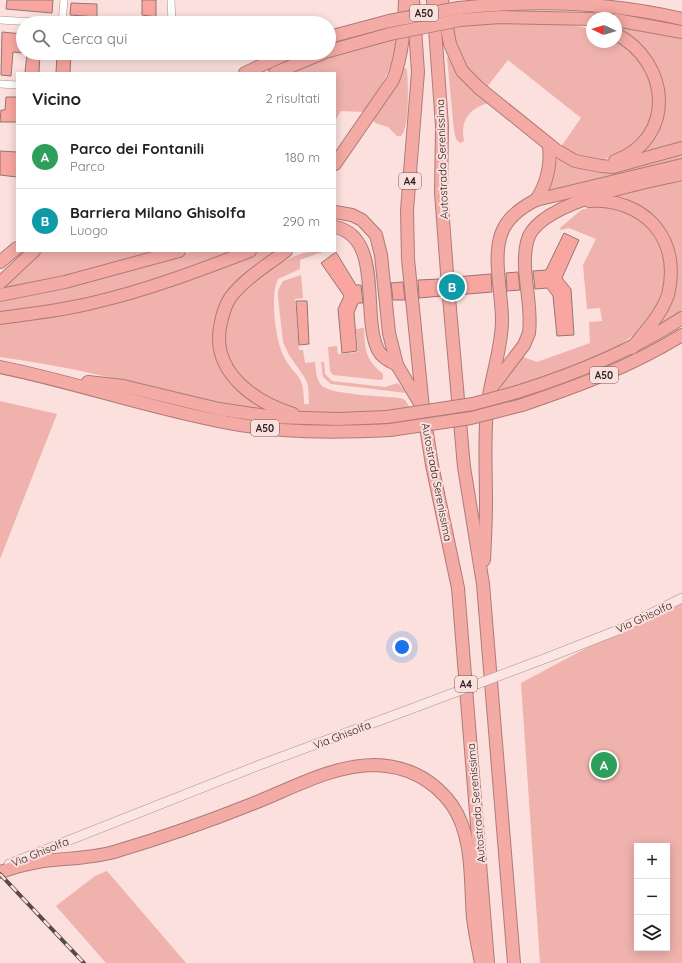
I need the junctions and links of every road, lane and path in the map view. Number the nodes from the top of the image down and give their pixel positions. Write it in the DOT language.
graph roads {
  1 [pos="64,0"];
  2 [pos="171,0"];
  3 [pos="405,0"];
  4 [pos="413,0"];
  5 [pos="433,0"];
  6 [pos="442,0"];
  7 [pos="63,16"];
  8 [pos="172,16"];
  9 [pos="572,19"];
  10 [pos="586,19"];
  11 [pos="682,19"];
  12 [pos="0,20"];
  13 [pos="16,21"];
  14 [pos="622,21"];
  15 [pos="586,22"];
  16 [pos="682,32"];
  17 [pos="336,35"];
  18 [pos="622,38"];
  19 [pos="336,49"];
  20 [pos="273,60"];
  21 [pos="306,60"];
  22 [pos="247,72"];
  23 [pos="277,72"];
  24 [pos="0,84"];
  25 [pos="16,85"];
  26 [pos="549,145"];
  27 [pos="682,148"];
  28 [pos="336,163"];
  29 [pos="682,165"];
  30 [pos="601,166"];
  31 [pos="682,174"];
  32 [pos="536,200"];
  33 [pos="584,201"];
  34 [pos="336,212"];
  35 [pos="336,227"];
  36 [pos="16,249"];
  37 [pos="33,252"];
  38 [pos="175,252"];
  39 [pos="247,252"];
  40 [pos="285,252"];
  41 [pos="0,262"];
  42 [pos="1,291"];
  43 [pos="0,318"];
  44 [pos="682,318"];
  45 [pos="682,334"];
  46 [pos="632,348"];
  47 [pos="397,366"];
  48 [pos="0,367"];
  49 [pos="46,376"];
  50 [pos="488,392"];
  51 [pos="423,408"];
  52 [pos="314,419"];
  53 [pos="483,584"];
  54 [pos="682,598"];
  55 [pos="0,868"];
  56 [pos="0,872"];
  57 [pos="481,963"];
  58 [pos="488,963"];
  59 [pos="514,963"];
  1 -- 7 [label="street"];
  2 -- 8 [label="street"];
  3 -- 28 [label="highway"];
  4 -- 51 [label="highway, Autostrada Serenissima / A4"];
  5 -- 53 [label="highway, Autostrada Serenissima / A4"];
  6 -- 26 [label="highway"];
  9 -- 10 [label="highway"];
  9 -- 15 [label="highway"];
  9 -- 19 [label="highway, bridge"];
  11 -- 17 [label="highway, A50, bridge"];
  12 -- 13 [label="street"];
  14 -- 16 [label="highway"];
  18 -- 30 [label="highway"];
  20 -- 22 [label="highway"];
  21 -- 23 [label="highway"];
  24 -- 25 [label="street"];
  26 -- 30 [label="highway"];
  26 -- 32 [label="highway"];
  27 -- 30 [label="highway"];
  29 -- 32 [label="highway"];
  31 -- 33 [label="highway"];
  32 -- 50 [label="highway"];
  33 -- 46 [label="highway"];
  33 -- 50 [label="highway"];
  34 -- 47 [label="highway"];
  35 -- 47 [label="highway"];
  36 -- 41 [label="highway"];
  37 -- 42 [label="highway"];
  38 -- 42 [label="highway"];
  39 -- 43 [label="highway"];
  40 -- 52 [label="highway"];
  44 -- 46 [label="highway"];
  45 -- 49 [label="highway, A50, bridge"];
  46 -- 52 [label="highway, bridge"];
  47 -- 51 [label="highway"];
  48 -- 49 [label="highway, A50"];
  49 -- 52 [label="highway"];
  50 -- 53 [label="highway"];
  51 -- 58 [label="highway, Autostrada Serenissima / A4"];
  53 -- 59 [label="highway, Autostrada Serenissima / A4"];
  54 -- 55 [label="street, Via Ghisolfa, bridge"];
  56 -- 57 [label="highway"];
}
